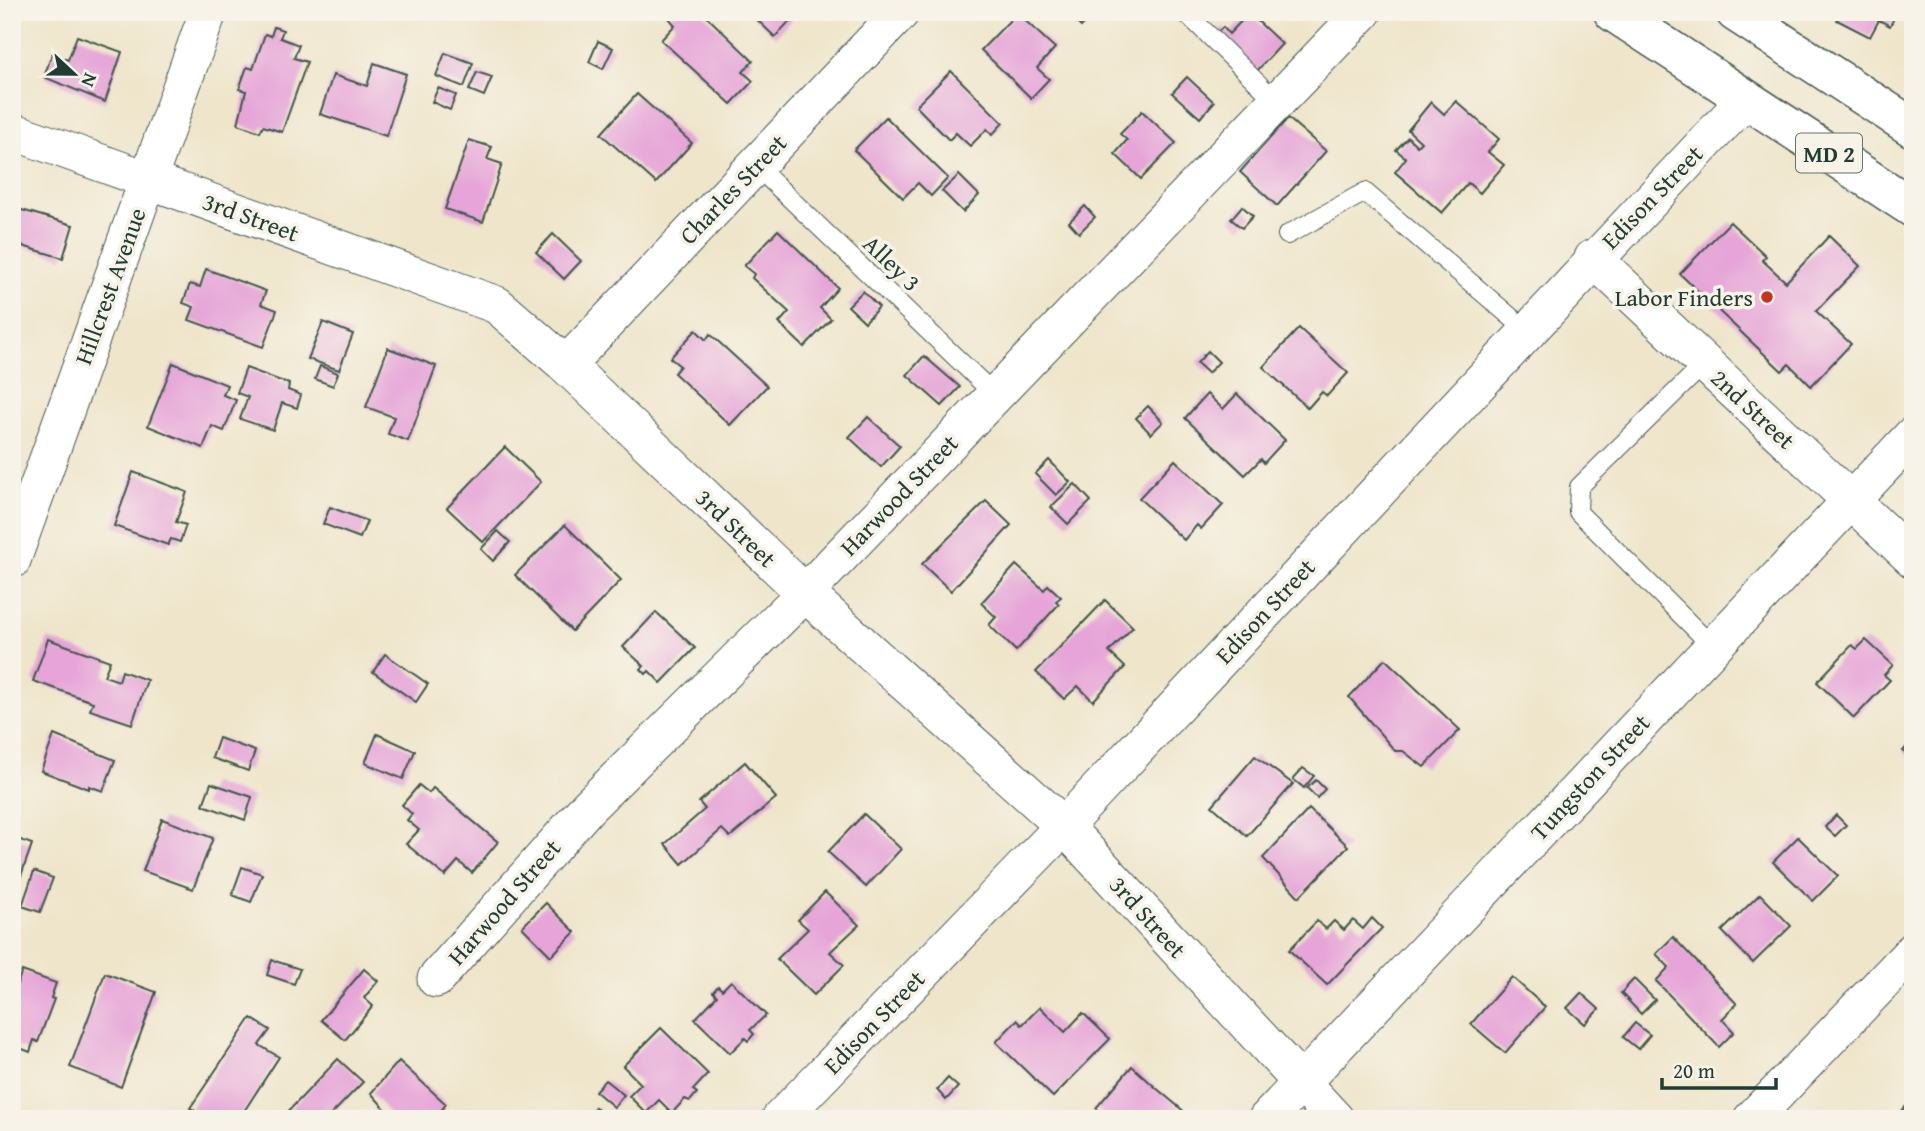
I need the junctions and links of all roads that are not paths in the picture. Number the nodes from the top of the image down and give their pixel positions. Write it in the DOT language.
graph roads {
  1 [pos="208,12"];
  2 [pos="901,12"];
  3 [pos="1185,12"];
  4 [pos="1363,12"];
  5 [pos="1613,12"];
  6 [pos="1735,12"];
  7 [pos="1746,99"];
  8 [pos="1277,102"];
  9 [pos="1913,128"];
  10 [pos="12,131"];
  11 [pos="755,165"];
  12 [pos="148,180"];
  13 [pos="1913,208"];
  14 [pos="1287,234"];
  15 [pos="1593,258"];
  16 [pos="1527,330"];
  17 [pos="1704,363"];
  18 [pos="566,365"];
  19 [pos="995,395"];
  20 [pos="1913,435"];
  21 [pos="1851,500"];
  22 [pos="1913,559"];
  23 [pos="12,560"];
  24 [pos="805,593"];
  25 [pos="1713,647"];
  26 [pos="1064,826"];
  27 [pos="1913,951"];
  28 [pos="436,979"];
  29 [pos="1300,1084"];
  30 [pos="1758,1117"];
  31 [pos="780,1119"];
  32 [pos="1267,1119"];
  33 [pos="1335,1119"];
  1 -- 12 [label="street, Hillcrest Avenue"];
  2 -- 11 [label="street, Charles Street"];
  3 -- 8 [label="lane"];
  4 -- 8 [label="street, Harwood Street"];
  5 -- 7 [label="main road, MD 2"];
  6 -- 9 [label="main road, MD 2"];
  7 -- 13 [label="main road, MD 2"];
  7 -- 15 [label="street, Edison Street"];
  8 -- 19 [label="street, Harwood Street"];
  10 -- 12 [label="street, 3rd Street"];
  11 -- 18 [label="street, Charles Street"];
  11 -- 19 [label="lane, Alley 3"];
  12 -- 18 [label="street, 3rd Street"];
  12 -- 23 [label="street, Hillcrest Avenue"];
  14 -- 16 [label="lane"];
  15 -- 16 [label="street, Edison Street"];
  15 -- 17 [label="street, 2nd Street"];
  16 -- 26 [label="street, Edison Street"];
  17 -- 21 [label="street, 2nd Street"];
  17 -- 25 [label="lane"];
  18 -- 24 [label="street, 3rd Street"];
  19 -- 24 [label="street, Harwood Street"];
  20 -- 21 [label="street, Tungston Street"];
  21 -- 22 [label="street, 2nd Street"];
  21 -- 25 [label="street, Tungston Street"];
  24 -- 26 [label="street, 3rd Street"];
  24 -- 28 [label="street, Harwood Street"];
  25 -- 29 [label="street, Tungston Street"];
  26 -- 29 [label="street, 3rd Street"];
  26 -- 31 [label="street, Edison Street"];
  27 -- 30 [label="street"];
  29 -- 32 [label="street, Tungston Street"];
  29 -- 33 [label="street, 3rd Street"];
}
